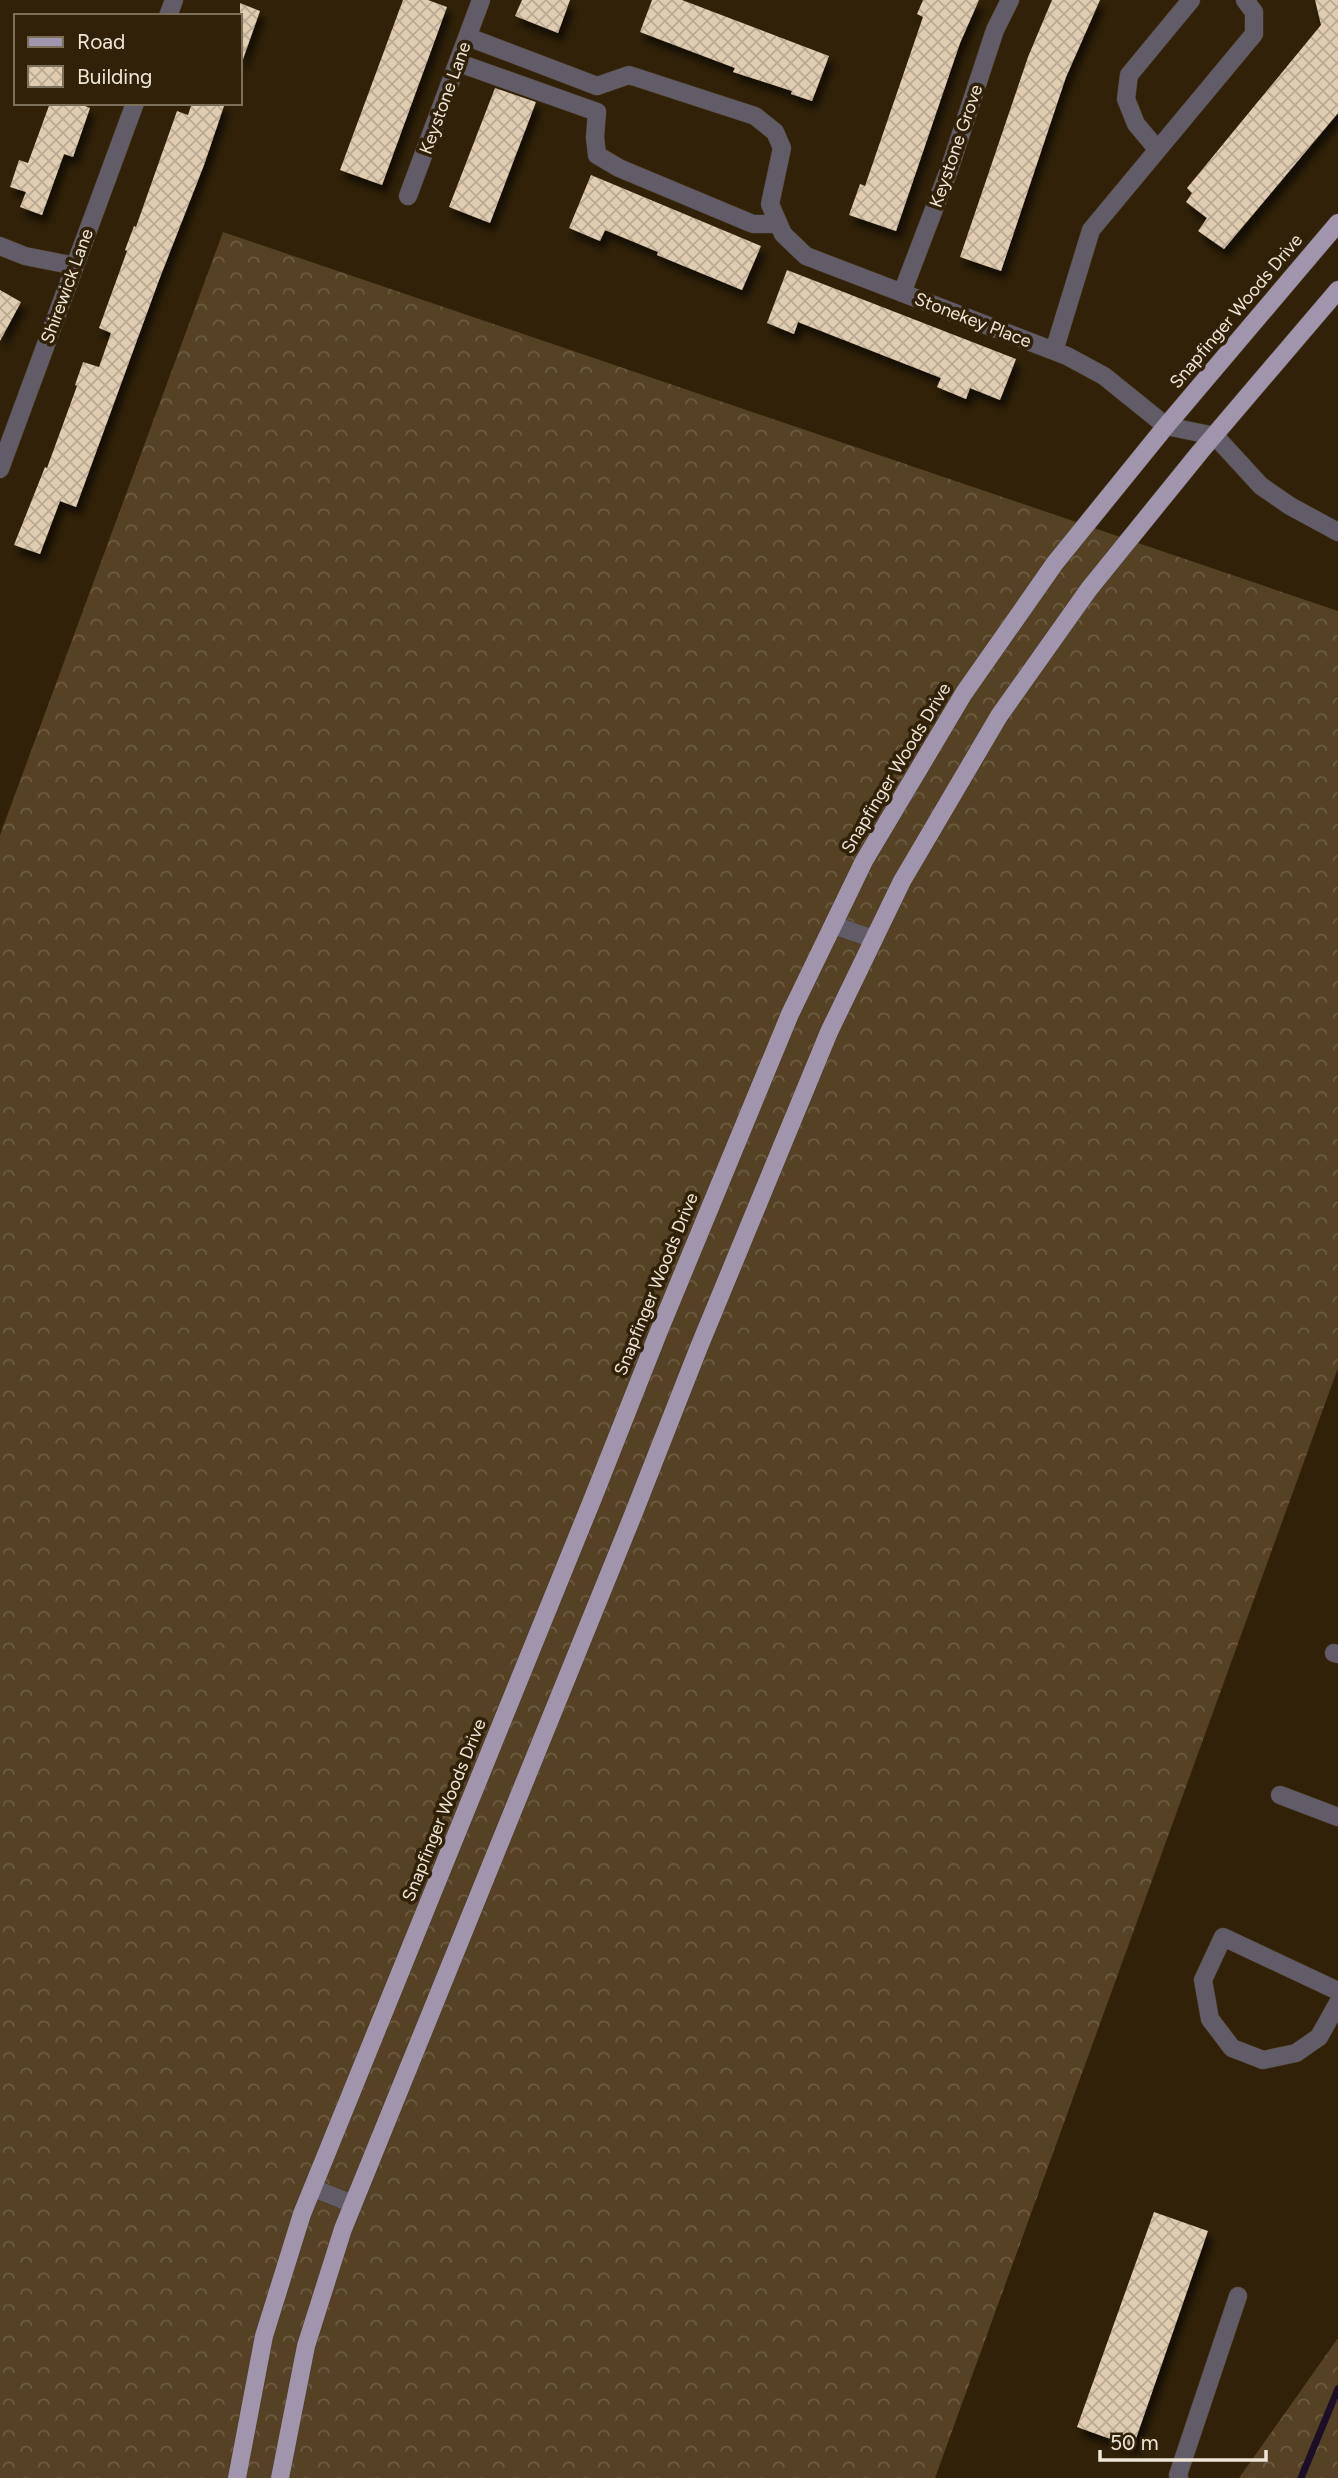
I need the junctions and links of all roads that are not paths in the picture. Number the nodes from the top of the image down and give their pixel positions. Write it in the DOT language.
graph roads {
  1 [pos="481,0"];
  2 [pos="1010,0"];
  3 [pos="1191,0"];
  4 [pos="1245,0"];
  5 [pos="468,37"];
  6 [pos="459,63"];
  7 [pos="134,105"];
  8 [pos="1157,149"];
  9 [pos="408,196"];
  10 [pos="1338,223"];
  11 [pos="778,224"];
  12 [pos="0,246"];
  13 [pos="75,266"];
  14 [pos="1338,290"];
  15 [pos="902,293"];
  16 [pos="1054,351"];
  17 [pos="1167,426"];
  18 [pos="1215,436"];
  19 [pos="0,469"];
  20 [pos="1338,532"];
  21 [pos="833,925"];
  22 [pos="874,939"];
  23 [pos="1280,1795"];
  24 [pos="1338,1817"];
  25 [pos="1338,1991"];
  26 [pos="1338,2003"];
  27 [pos="313,2188"];
  28 [pos="353,2204"];
  29 [pos="1238,2296"];
  30 [pos="237,2478"];
  31 [pos="280,2478"];
  32 [pos="1179,2478"];
  1 -- 5 [label="street, Keystone Lane"];
  2 -- 15 [label="street, Keystone Grove"];
  3 -- 8 [label="street"];
  4 -- 8 [label="street"];
  5 -- 6 [label="street, Keystone Lane"];
  5 -- 11 [label="street"];
  6 -- 9 [label="street, Keystone Lane"];
  6 -- 11 [label="street"];
  7 -- 13 [label="street, Shirewick Lane"];
  8 -- 16 [label="street"];
  10 -- 17 [label="main road, Snapfinger Woods Drive"];
  11 -- 15 [label="street, Stonekey Place"];
  12 -- 13 [label="street"];
  13 -- 19 [label="street, Shirewick Lane"];
  14 -- 18 [label="main road"];
  15 -- 16 [label="street, Stonekey Place"];
  16 -- 17 [label="street, Stonekey Place"];
  17 -- 18 [label="street"];
  17 -- 21 [label="main road, Snapfinger Woods Drive"];
  18 -- 20 [label="street"];
  18 -- 22 [label="main road"];
  21 -- 22 [label="street"];
  21 -- 27 [label="main road, Snapfinger Woods Drive"];
  22 -- 28 [label="main road"];
  23 -- 24 [label="street"];
  25 -- 26 [label="street"];
  27 -- 28 [label="street"];
  27 -- 30 [label="main road, Snapfinger Woods Drive"];
  28 -- 31 [label="main road"];
  29 -- 32 [label="street"];
}
